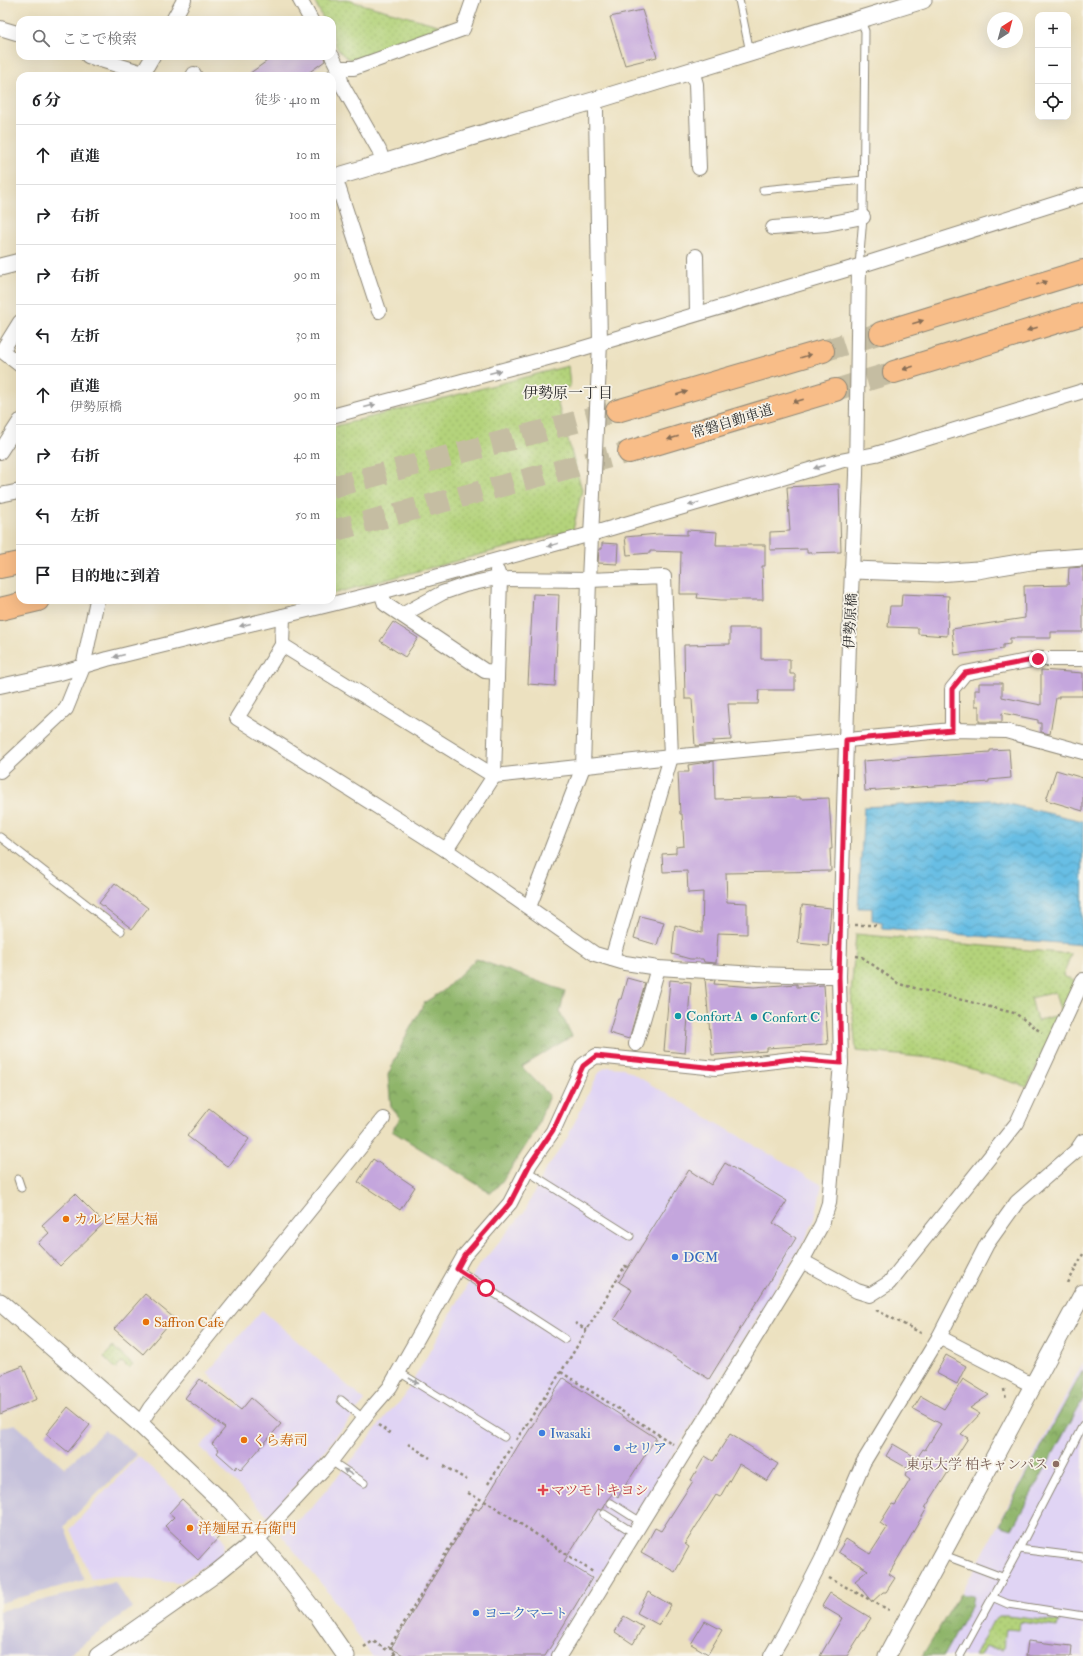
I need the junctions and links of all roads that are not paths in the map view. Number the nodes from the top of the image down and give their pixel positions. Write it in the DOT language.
graph roads {
  1 [pos="184,0"];
  2 [pos="300,0"];
  3 [pos="473,0"];
  4 [pos="739,0"];
  5 [pos="923,0"];
  6 [pos="905,3"];
  7 [pos="174,16"];
  8 [pos="309,16"];
  9 [pos="860,19"];
  10 [pos="1,31"];
  11 [pos="16,33"];
  12 [pos="750,53"];
  13 [pos="101,60"];
  14 [pos="151,60"];
  15 [pos="332,60"];
  16 [pos="692,71"];
  17 [pos="140,72"];
  18 [pos="144,72"];
  19 [pos="333,72"];
  20 [pos="336,76"];
  21 [pos="593,101"];
  22 [pos="383,162"];
  23 [pos="699,168"];
  24 [pos="336,176"];
  25 [pos="864,180"];
  26 [pos="336,186"];
  27 [pos="763,190"];
  28 [pos="1083,195"];
  29 [pos="863,217"];
  30 [pos="773,228"];
  31 [pos="696,256"];
  32 [pos="16,263"];
  33 [pos="859,266"];
  34 [pos="0,267"];
  35 [pos="1083,271"];
  36 [pos="379,311"];
  37 [pos="697,313"];
  38 [pos="1083,314"];
  39 [pos="16,328"];
  40 [pos="881,333"];
  41 [pos="600,343"];
  42 [pos="823,351"];
  43 [pos="16,362"];
  44 [pos="894,372"];
  45 [pos="835,390"];
  46 [pos="1083,391"];
  47 [pos="617,412"];
  48 [pos="336,415"];
  49 [pos="16,427"];
  50 [pos="0,452"];
  51 [pos="628,452"];
  52 [pos="856,457"];
  53 [pos="16,491"];
  54 [pos="0,495"];
  55 [pos="591,534"];
  56 [pos="1083,557"];
  57 [pos="493,562"];
  58 [pos="16,564"];
  59 [pos="0,567"];
  60 [pos="853,570"];
  61 [pos="500,579"];
  62 [pos="589,580"];
  63 [pos="381,592"];
  64 [pos="336,603"];
  65 [pos="21,604"];
  66 [pos="96,604"];
  67 [pos="332,604"];
  68 [pos="0,609"];
  69 [pos="402,615"];
  70 [pos="283,616"];
  71 [pos="282,645"];
  72 [pos="1083,659"];
  73 [pos="83,667"];
  74 [pos="497,672"];
  75 [pos="0,686"];
  76 [pos="952,730"];
  77 [pos="846,740"];
  78 [pos="1083,752"];
  79 [pos="671,757"];
  80 [pos="583,767"];
  81 [pos="0,771"];
  82 [pos="494,776"];
  83 [pos="0,837"];
  84 [pos="446,850"];
  85 [pos="529,907"];
  86 [pos="121,931"];
  87 [pos="612,959"];
  88 [pos="658,968"];
  89 [pos="839,976"];
  90 [pos="1083,980"];
  91 [pos="636,1044"];
  92 [pos="841,1063"];
  93 [pos="382,1119"];
  94 [pos="1083,1141"];
  95 [pos="527,1171"];
  96 [pos="18,1179"];
  97 [pos="21,1188"];
  98 [pos="630,1236"];
  99 [pos="802,1260"];
  100 [pos="457,1269"];
  101 [pos="1083,1294"];
  102 [pos="0,1302"];
  103 [pos="939,1337"];
  104 [pos="565,1339"];
  105 [pos="399,1372"];
  106 [pos="1034,1386"];
  107 [pos="341,1400"];
  108 [pos="364,1419"];
  109 [pos="140,1424"];
  110 [pos="1083,1425"];
  111 [pos="504,1437"];
  112 [pos="331,1461"];
  113 [pos="364,1483"];
  114 [pos="611,1503"];
  115 [pos="604,1514"];
  116 [pos="638,1528"];
  117 [pos="257,1540"];
  118 [pos="1019,1549"];
  119 [pos="941,1554"];
  120 [pos="1083,1557"];
  121 [pos="1002,1577"];
  122 [pos="992,1597"];
  123 [pos="1083,1616"];
  124 [pos="98,1656"];
  125 [pos="346,1656"];
  126 [pos="559,1656"];
  127 [pos="771,1656"];
  128 [pos="887,1656"];
  129 [pos="960,1656"];
  1 -- 7 [label="street"];
  2 -- 8 [label="street"];
  3 -- 19 [label="street"];
  4 -- 12 [label="lane"];
  5 -- 6 [label="street"];
  6 -- 9 [label="street"];
  9 -- 12 [label="street"];
  9 -- 25 [label="lane"];
  10 -- 11 [label="street"];
  12 -- 16 [label="street"];
  13 -- 17 [label="street"];
  14 -- 18 [label="street"];
  15 -- 19 [label="street"];
  16 -- 21 [label="street"];
  16 -- 23 [label="street"];
  20 -- 22 [label="street"];
  21 -- 22 [label="street"];
  21 -- 41 [label="street"];
  22 -- 24 [label="street"];
  25 -- 27 [label="lane"];
  25 -- 29 [label="lane"];
  26 -- 36 [label="street"];
  28 -- 33 [label="street"];
  29 -- 30 [label="street"];
  29 -- 33 [label="lane"];
  31 -- 37 [label="street"];
  32 -- 34 [label="street"];
  33 -- 37 [label="street"];
  33 -- 52 [label="street, 伊勢原橋"];
  40 -- 35 [label="highway, one-way"];
  37 -- 41 [label="street"];
  38 -- 44 [label="highway, one-way"];
  39 -- 43 [label="street"];
  48 -- 41 [label="street, one-way"];
  41 -- 55 [label="street"];
  47 -- 42 [label="highway, one-way"];
  45 -- 51 [label="highway, 常磐自動車道, one-way"];
  46 -- 52 [label="street"];
  49 -- 50 [label="street"];
  52 -- 55 [label="street, one-way"];
  52 -- 60 [label="street, 伊勢原橋"];
  53 -- 54 [label="street"];
  55 -- 57 [label="street, one-way"];
  55 -- 62 [label="street"];
  56 -- 60 [label="street"];
  57 -- 61 [label="street"];
  57 -- 63 [label="street"];
  58 -- 59 [label="highway"];
  60 -- 77 [label="street, 伊勢原橋"];
  61 -- 62 [label="street"];
  61 -- 69 [label="street"];
  61 -- 74 [label="street"];
  62 -- 79 [label="street"];
  62 -- 80 [label="street"];
  63 -- 64 [label="street"];
  63 -- 69 [label="street"];
  65 -- 68 [label="highway"];
  66 -- 73 [label="street"];
  67 -- 70 [label="street"];
  69 -- 74 [label="street"];
  70 -- 71 [label="street"];
  70 -- 73 [label="street, one-way"];
  71 -- 82 [label="street"];
  71 -- 84 [label="street"];
  72 -- 76 [label="street"];
  73 -- 75 [label="street"];
  73 -- 81 [label="street"];
  74 -- 82 [label="street"];
  76 -- 77 [label="street"];
  76 -- 78 [label="street"];
  77 -- 79 [label="street"];
  77 -- 89 [label="street, 伊勢原橋"];
  79 -- 80 [label="street"];
  79 -- 87 [label="street"];
  80 -- 82 [label="street"];
  80 -- 85 [label="street"];
  82 -- 84 [label="street"];
  83 -- 86 [label="lane"];
  84 -- 85 [label="street"];
  85 -- 87 [label="street"];
  87 -- 88 [label="street"];
  88 -- 89 [label="street"];
  88 -- 91 [label="street"];
  89 -- 92 [label="street, 伊勢原橋"];
  90 -- 99 [label="street"];
  92 -- 95 [label="street"];
  92 -- 99 [label="street, 伊勢原橋"];
  93 -- 109 [label="street"];
  94 -- 103 [label="street"];
  95 -- 98 [label="lane"];
  95 -- 100 [label="street"];
  96 -- 97 [label="lane"];
  99 -- 116 [label="street, 伊勢原橋"];
  100 -- 104 [label="lane"];
  100 -- 105 [label="street"];
  101 -- 106 [label="street"];
  102 -- 109 [label="street"];
  103 -- 106 [label="street"];
  103 -- 127 [label="street"];
  105 -- 108 [label="street"];
  105 -- 111 [label="lane, one-way"];
  106 -- 119 [label="street"];
  107 -- 108 [label="lane"];
  108 -- 112 [label="street"];
  109 -- 117 [label="street"];
  110 -- 118 [label="lane"];
  113 -- 112 [label="lane, one-way"];
  112 -- 117 [label="street"];
  114 -- 116 [label="lane"];
  115 -- 116 [label="lane"];
  116 -- 126 [label="street, 伊勢原橋"];
  117 -- 124 [label="street"];
  117 -- 125 [label="street"];
  118 -- 120 [label="lane"];
  118 -- 121 [label="lane"];
  119 -- 121 [label="lane"];
  119 -- 128 [label="street"];
  121 -- 122 [label="lane"];
  122 -- 123 [label="lane"];
  122 -- 129 [label="lane"];
}
